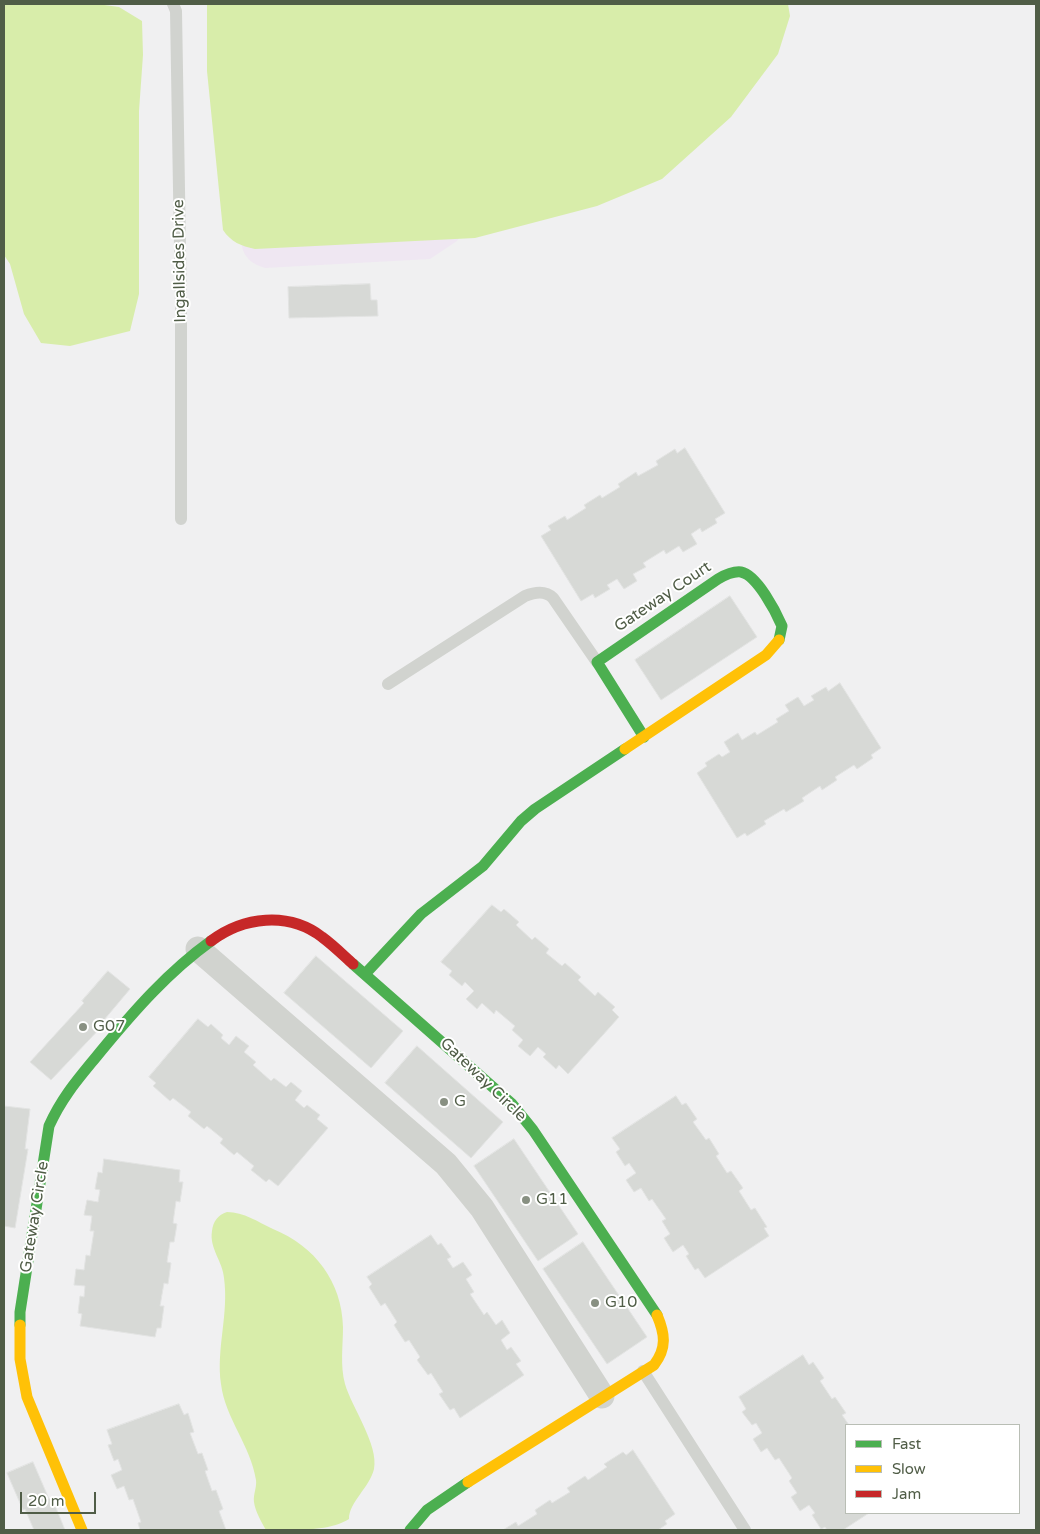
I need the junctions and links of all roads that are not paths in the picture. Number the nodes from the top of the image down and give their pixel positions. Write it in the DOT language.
graph roads {
  1 [pos="173,4"];
  2 [pos="181,519"];
  3 [pos="596,662"];
  4 [pos="388,684"];
  5 [pos="644,737"];
  6 [pos="198,949"];
  7 [pos="366,973"];
  8 [pos="643,1371"];
  9 [pos="602,1396"];
  10 [pos="82,1530"];
  11 [pos="410,1530"];
  12 [pos="745,1530"];
  1 -- 2 [label="lane, Ingallsides Drive"];
  3 -- 4 [label="lane"];
  3 -- 5 [label="street"];
  3 -- 5 [label="street, Gateway Court"];
  5 -- 7 [label="street, Gateway Court"];
  6 -- 7 [label="street, Gateway Circle"];
  6 -- 9 [label="street"];
  6 -- 10 [label="street, Gateway Circle"];
  7 -- 8 [label="street, Gateway Circle"];
  8 -- 9 [label="street, Gateway Circle"];
  8 -- 12 [label="lane"];
  9 -- 11 [label="street, Gateway Circle"];
}
